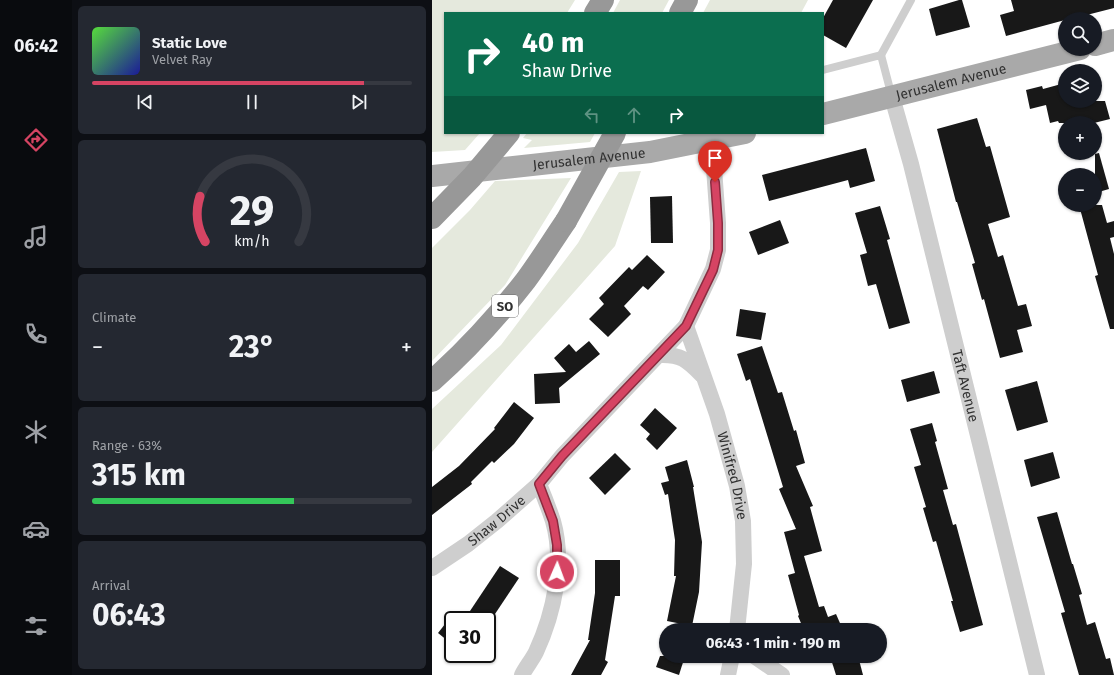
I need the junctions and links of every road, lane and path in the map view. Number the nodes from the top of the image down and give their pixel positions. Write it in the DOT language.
graph roads {
  1 [pos="603,0"];
  2 [pos="687,0"];
  3 [pos="911,0"];
  4 [pos="596,12"];
  5 [pos="681,12"];
  6 [pos="881,54"];
  7 [pos="1058,55"];
  8 [pos="824,70"];
  9 [pos="892,97"];
  10 [pos="824,114"];
  11 [pos="508,134"];
  12 [pos="614,134"];
  13 [pos="741,134"];
  14 [pos="712,141"];
  15 [pos="432,176"];
  16 [pos="432,218"];
  17 [pos="686,326"];
  18 [pos="659,355"];
  19 [pos="704,377"];
  20 [pos="432,381"];
  21 [pos="539,484"];
  22 [pos="432,568"];
  23 [pos="738,623"];
  24 [pos="731,663"];
  25 [pos="764,663"];
  26 [pos="522,675"];
  27 [pos="728,675"];
  28 [pos="782,675"];
  29 [pos="1037,675"];
  1 -- 4 [label="highway"];
  2 -- 5 [label="highway"];
  3 -- 6 [label="lane"];
  6 -- 8 [label="lane"];
  6 -- 9 [label="lane"];
  7 -- 9 [label="main road, Jerusalem Avenue"];
  9 -- 10 [label="main road, Jerusalem Avenue"];
  9 -- 29 [label="street, Taft Avenue"];
  11 -- 16 [label="highway, bridge"];
  12 -- 20 [label="highway, SO, bridge"];
  13 -- 14 [label="main road, Jerusalem Avenue"];
  14 -- 15 [label="main road, Jerusalem Avenue"];
  14 -- 17 [label="street, Shaw Drive"];
  17 -- 18 [label="street, Shaw Drive"];
  17 -- 19 [label="street, Winifred Drive"];
  18 -- 19 [label="street"];
  18 -- 21 [label="street, Shaw Drive"];
  19 -- 23 [label="street, Winifred Drive"];
  21 -- 22 [label="street, Shaw Drive"];
  21 -- 26 [label="street"];
  24 -- 27 [label="street"];
  25 -- 28 [label="street"];
}
